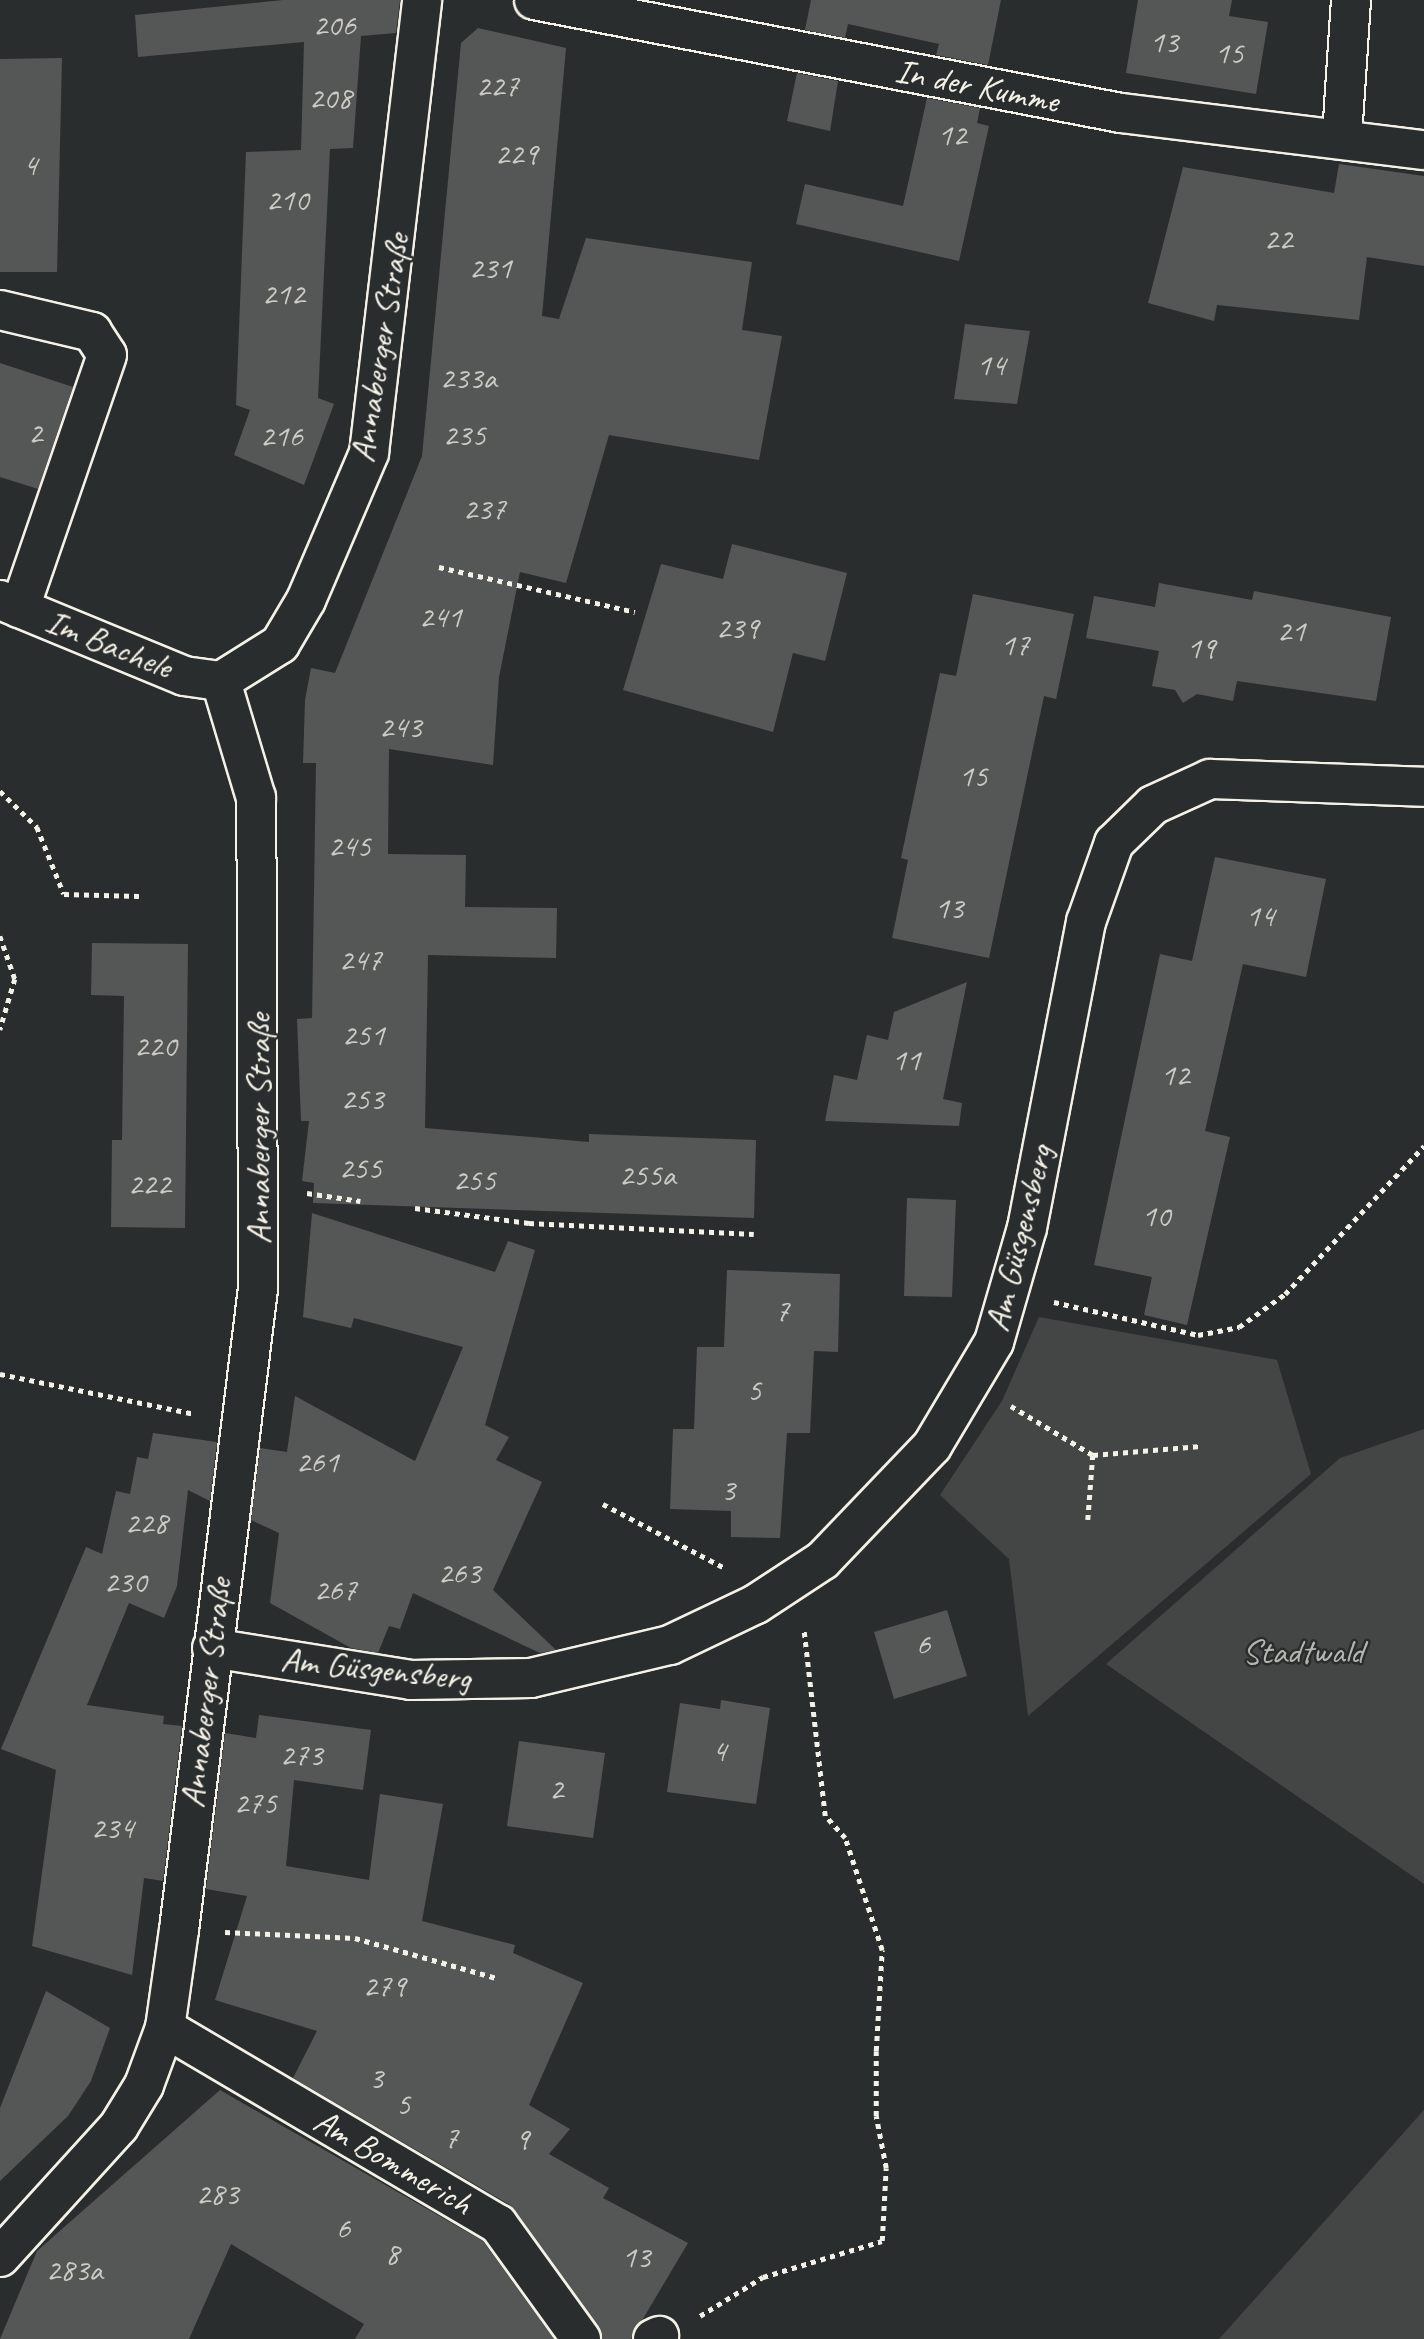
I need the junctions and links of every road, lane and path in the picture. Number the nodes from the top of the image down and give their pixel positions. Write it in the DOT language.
graph roads {
  1 [pos="422,0"];
  2 [pos="534,0"];
  3 [pos="1351,0"];
  4 [pos="1342,136"];
  5 [pos="1424,150"];
  6 [pos="0,310"];
  7 [pos="439,566"];
  8 [pos="10,604"];
  9 [pos="635,612"];
  10 [pos="221,681"];
  11 [pos="1422,786"];
  12 [pos="0,791"];
  13 [pos="139,896"];
  14 [pos="0,936"];
  15 [pos="0,1030"];
  16 [pos="1423,1148"];
  17 [pos="261,1187"];
  18 [pos="360,1201"];
  19 [pos="415,1208"];
  20 [pos="754,1234"];
  21 [pos="1013,1291"];
  22 [pos="0,1374"];
  23 [pos="975,1382"];
  24 [pos="242,1423"];
  25 [pos="1201,1446"];
  26 [pos="1093,1455"];
  27 [pos="603,1504"];
  28 [pos="1088,1520"];
  29 [pos="785,1586"];
  30 [pos="212,1648"];
  31 [pos="179,1930"];
  32 [pos="496,1978"];
  33 [pos="165,2028"];
  34 [pos="0,2257"];
  35 [pos="667,2333"];
  36 [pos="581,2339"];
  1 -- 10 [label="street, Annaberger Straße"];
  2 -- 4 [label="street, In der Kumme"];
  3 -- 4 [label="street"];
  4 -- 5 [label="street, In der Kumme"];
  6 -- 8 [label="street"];
  7 -- 9 [label="path"];
  8 -- 10 [label="street, Im Bachele"];
  10 -- 17 [label="street, Annaberger Straße"];
  11 -- 21 [label="street, Am Güsgensberg"];
  12 -- 13 [label="path"];
  14 -- 15 [label="path"];
  16 -- 21 [label="path"];
  17 -- 18 [label="path"];
  17 -- 24 [label="street, Annaberger Straße"];
  19 -- 20 [label="path"];
  21 -- 23 [label="street, Am Güsgensberg"];
  22 -- 24 [label="path"];
  23 -- 26 [label="path"];
  23 -- 29 [label="street, Am Güsgensberg"];
  24 -- 30 [label="street, Annaberger Straße"];
  25 -- 26 [label="path"];
  26 -- 28 [label="path"];
  27 -- 29 [label="path"];
  29 -- 30 [label="street, Am Güsgensberg"];
  29 -- 35 [label="path"];
  30 -- 31 [label="street, Annaberger Straße"];
  31 -- 32 [label="path"];
  31 -- 33 [label="street, Annaberger Straße"];
  33 -- 34 [label="street, Annaberger Straße"];
  33 -- 36 [label="street, Am Bommerich"];
}
